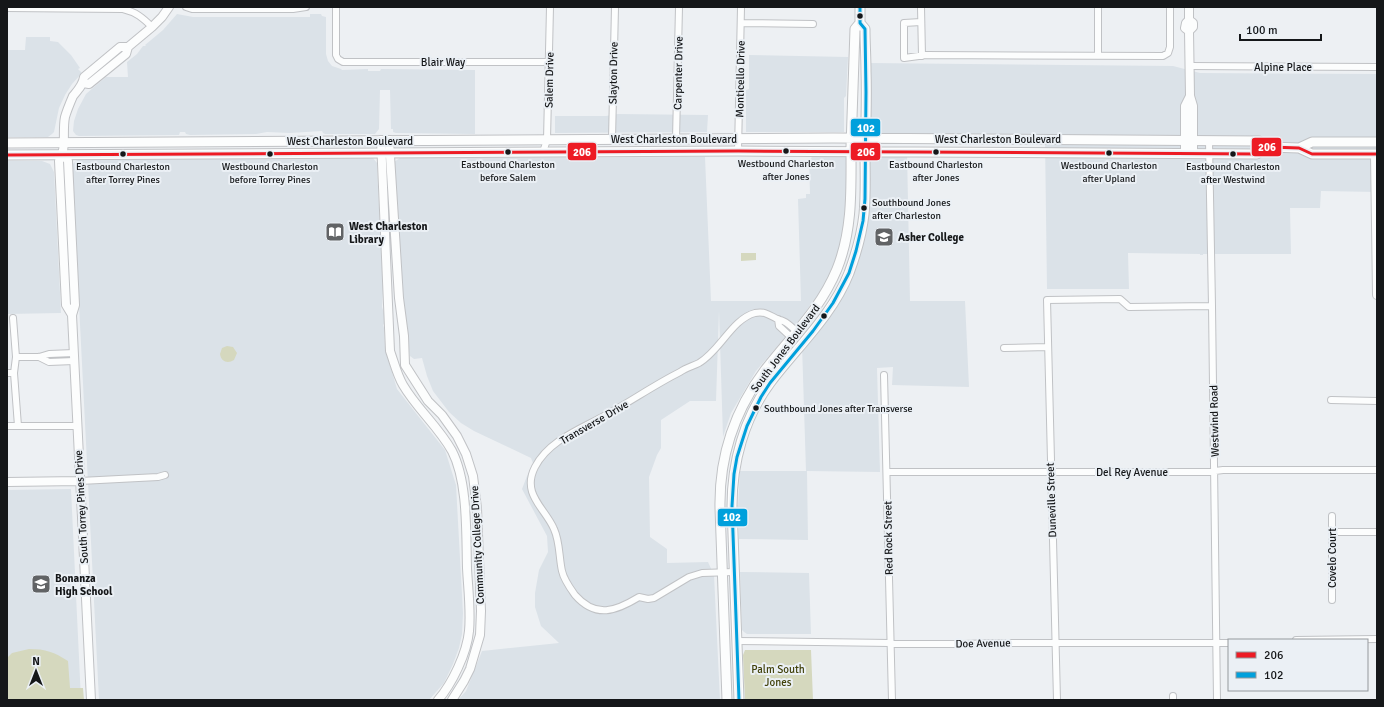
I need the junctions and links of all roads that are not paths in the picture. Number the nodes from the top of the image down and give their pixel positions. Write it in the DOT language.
graph roads {
  1 [pos="169,7"];
  2 [pos="186,7"];
  3 [pos="306,7"];
  4 [pos="336,7"];
  5 [pos="550,7"];
  6 [pos="615,7"];
  7 [pos="679,7"];
  8 [pos="741,7"];
  9 [pos="860,7"];
  10 [pos="921,7"];
  11 [pos="1098,7"];
  12 [pos="1170,7"];
  13 [pos="1189,7"];
  14 [pos="7,8"];
  15 [pos="860,22"];
  16 [pos="921,22"];
  17 [pos="741,23"];
  18 [pos="813,24"];
  19 [pos="152,27"];
  20 [pos="128,47"];
  21 [pos="115,52"];
  22 [pos="922,56"];
  23 [pos="1098,56"];
  24 [pos="549,62"];
  25 [pos="1190,66"];
  26 [pos="1377,67"];
  27 [pos="98,77"];
  28 [pos="83,84"];
  29 [pos="852,138"];
  30 [pos="866,138"];
  31 [pos="612,139"];
  32 [pos="676,139"];
  33 [pos="695,139"];
  34 [pos="739,139"];
  35 [pos="1054,139"];
  36 [pos="385,140"];
  37 [pos="547,140"];
  38 [pos="1189,141"];
  39 [pos="1209,141"];
  40 [pos="63,142"];
  41 [pos="1344,142"];
  42 [pos="1377,142"];
  43 [pos="7,143"];
  44 [pos="1266,147"];
  45 [pos="1299,148"];
  46 [pos="738,151"];
  47 [pos="543,152"];
  48 [pos="665,152"];
  49 [pos="851,152"];
  50 [pos="865,152"];
  51 [pos="1054,152"];
  52 [pos="385,153"];
  53 [pos="1189,153"];
  54 [pos="1209,153"];
  55 [pos="1376,153"];
  56 [pos="63,154"];
  57 [pos="1312,154"];
  58 [pos="7,155"];
  59 [pos="63,224"];
  60 [pos="73,260"];
  61 [pos="66,290"];
  62 [pos="75,290"];
  63 [pos="1377,295"];
  64 [pos="1212,306"];
  65 [pos="72,314"];
  66 [pos="401,316"];
  67 [pos="389,317"];
  68 [pos="13,318"];
  69 [pos="804,324"];
  70 [pos="795,335"];
  71 [pos="804,342"];
  72 [pos="1004,348"];
  73 [pos="1048,348"];
  74 [pos="796,352"];
  75 [pos="16,357"];
  76 [pos="74,357"];
  77 [pos="14,373"];
  78 [pos="7,374"];
  79 [pos="884,375"];
  80 [pos="1331,400"];
  81 [pos="1377,401"];
  82 [pos="7,426"];
  83 [pos="18,426"];
  84 [pos="77,426"];
  85 [pos="466,454"];
  86 [pos="455,458"];
  87 [pos="723,464"];
  88 [pos="735,467"];
  89 [pos="1377,470"];
  90 [pos="1214,471"];
  91 [pos="887,472"];
  92 [pos="1050,472"];
  93 [pos="165,475"];
  94 [pos="80,481"];
  95 [pos="7,482"];
  96 [pos="1332,516"];
  97 [pos="1332,532"];
  98 [pos="1377,532"];
  99 [pos="722,572"];
  100 [pos="734,572"];
  101 [pos="469,592"];
  102 [pos="481,593"];
  103 [pos="1332,600"];
  104 [pos="736,641"];
  105 [pos="891,643"];
  106 [pos="1056,643"];
  107 [pos="1217,643"];
  108 [pos="1228,643"];
  109 [pos="460,663"];
  110 [pos="470,669"];
  111 [pos="91,700"];
  112 [pos="438,700"];
  113 [pos="452,700"];
  114 [pos="728,700"];
  115 [pos="739,700"];
  116 [pos="892,700"];
  117 [pos="1057,700"];
  118 [pos="1217,700"];
  1 -- 19 [label="street, South Torrey Pines Drive"];
  2 -- 3 [label="street"];
  4 -- 24 [label="street, Blair Way"];
  5 -- 24 [label="street, Salem Drive"];
  6 -- 31 [label="street, Slayton Drive"];
  7 -- 32 [label="street, Carpenter Drive"];
  8 -- 17 [label="street, Monticello Drive"];
  9 -- 15 [label="main road, South Jones Boulevard"];
  10 -- 16 [label="street"];
  11 -- 23 [label="street"];
  12 -- 23 [label="street"];
  13 -- 25 [label="street"];
  14 -- 19 [label="street"];
  15 -- 29 [label="main road, South Jones Boulevard"];
  15 -- 30 [label="main road, South Jones Boulevard"];
  16 -- 22 [label="street"];
  16 -- 22 [label="street"];
  17 -- 18 [label="street"];
  17 -- 34 [label="street, Monticello Drive"];
  19 -- 20 [label="street, South Torrey Pines Drive"];
  20 -- 21 [label="street, South Torrey Pines Drive"];
  20 -- 27 [label="street, South Torrey Pines Drive"];
  21 -- 27 [label="street"];
  21 -- 28 [label="street, South Torrey Pines Drive"];
  22 -- 23 [label="street"];
  24 -- 37 [label="street, Salem Drive"];
  25 -- 26 [label="street, Alpine Place"];
  25 -- 38 [label="street"];
  27 -- 28 [label="street, South Torrey Pines Drive"];
  28 -- 40 [label="street, South Torrey Pines Drive"];
  29 -- 30 [label="main road, West Charleston Boulevard"];
  29 -- 34 [label="main road, West Charleston Boulevard"];
  29 -- 49 [label="main road, South Jones Boulevard"];
  30 -- 35 [label="main road, West Charleston Boulevard"];
  30 -- 50 [label="main road, South Jones Boulevard"];
  31 -- 32 [label="main road, West Charleston Boulevard"];
  31 -- 37 [label="main road, West Charleston Boulevard"];
  32 -- 33 [label="main road, West Charleston Boulevard"];
  33 -- 34 [label="main road, West Charleston Boulevard"];
  33 -- 48 [label="main road"];
  34 -- 46 [label="street, Monticello Drive"];
  35 -- 38 [label="main road, West Charleston Boulevard"];
  35 -- 51 [label="main road"];
  36 -- 37 [label="main road, West Charleston Boulevard"];
  36 -- 40 [label="main road, West Charleston Boulevard"];
  36 -- 52 [label="street, Community College Drive"];
  37 -- 47 [label="street, Salem Drive"];
  38 -- 39 [label="main road, West Charleston Boulevard"];
  38 -- 53 [label="street"];
  39 -- 44 [label="main road, West Charleston Boulevard"];
  39 -- 54 [label="street, Westwind Road"];
  40 -- 43 [label="main road, West Charleston Boulevard"];
  40 -- 56 [label="street, South Torrey Pines Drive"];
  41 -- 42 [label="main road, West Charleston Boulevard"];
  41 -- 45 [label="main road, West Charleston Boulevard"];
  41 -- 55 [label="main road"];
  41 -- 57 [label="main road"];
  44 -- 45 [label="main road, West Charleston Boulevard"];
  44 -- 54 [label="main road, West Charleston Boulevard"];
  45 -- 57 [label="main road, West Charleston Boulevard"];
  46 -- 48 [label="main road, West Charleston Boulevard"];
  46 -- 49 [label="main road, West Charleston Boulevard"];
  47 -- 48 [label="main road, West Charleston Boulevard"];
  47 -- 52 [label="main road, West Charleston Boulevard"];
  49 -- 50 [label="main road, West Charleston Boulevard"];
  49 -- 69 [label="main road, South Jones Boulevard"];
  50 -- 51 [label="main road, West Charleston Boulevard"];
  50 -- 71 [label="main road, South Jones Boulevard"];
  51 -- 53 [label="main road, West Charleston Boulevard"];
  52 -- 56 [label="main road, West Charleston Boulevard"];
  52 -- 66 [label="street, Community College Drive"];
  52 -- 67 [label="street, Community College Drive"];
  53 -- 54 [label="main road, West Charleston Boulevard"];
  54 -- 64 [label="street, Westwind Road"];
  55 -- 57 [label="main road, West Charleston Boulevard"];
  55 -- 63 [label="street"];
  56 -- 58 [label="main road, West Charleston Boulevard"];
  56 -- 59 [label="street, South Torrey Pines Drive"];
  56 -- 60 [label="street, South Torrey Pines Drive"];
  59 -- 60 [label="street"];
  59 -- 61 [label="street, South Torrey Pines Drive"];
  60 -- 62 [label="street, South Torrey Pines Drive"];
  61 -- 62 [label="street"];
  61 -- 65 [label="street, South Torrey Pines Drive"];
  62 -- 65 [label="street, South Torrey Pines Drive"];
  64 -- 73 [label="street, Duneville Street"];
  64 -- 90 [label="street, Westwind Road"];
  65 -- 76 [label="street, South Torrey Pines Drive"];
  66 -- 67 [label="street"];
  66 -- 85 [label="street, Community College Drive"];
  67 -- 86 [label="street, Community College Drive"];
  68 -- 75 [label="street"];
  69 -- 70 [label="main road, South Jones Boulevard"];
  69 -- 71 [label="main road"];
  70 -- 74 [label="main road"];
  70 -- 87 [label="main road, South Jones Boulevard"];
  70 -- 99 [label="street, Transverse Drive"];
  71 -- 74 [label="main road, South Jones Boulevard"];
  72 -- 73 [label="street"];
  73 -- 92 [label="street, Duneville Street"];
  74 -- 88 [label="main road, South Jones Boulevard"];
  75 -- 76 [label="street"];
  75 -- 77 [label="street"];
  76 -- 84 [label="street, South Torrey Pines Drive"];
  77 -- 78 [label="street"];
  77 -- 83 [label="street"];
  79 -- 91 [label="street, Red Rock Street"];
  80 -- 81 [label="street"];
  82 -- 83 [label="street"];
  83 -- 84 [label="street"];
  84 -- 94 [label="street, South Torrey Pines Drive"];
  85 -- 86 [label="street"];
  85 -- 102 [label="street, Community College Drive"];
  86 -- 101 [label="street, Community College Drive"];
  87 -- 88 [label="main road"];
  87 -- 99 [label="main road, South Jones Boulevard"];
  88 -- 100 [label="main road, South Jones Boulevard"];
  89 -- 90 [label="street, Del Rey Avenue"];
  90 -- 92 [label="street, Del Rey Avenue"];
  90 -- 107 [label="street, Westwind Road"];
  91 -- 92 [label="street, Del Rey Avenue"];
  91 -- 105 [label="street, Red Rock Street"];
  92 -- 106 [label="street, Duneville Street"];
  93 -- 94 [label="street"];
  94 -- 95 [label="street"];
  94 -- 111 [label="street, South Torrey Pines Drive"];
  96 -- 97 [label="street, Covelo Court"];
  97 -- 98 [label="street"];
  97 -- 103 [label="street, Covelo Court"];
  99 -- 100 [label="street, Transverse Drive"];
  99 -- 114 [label="main road, South Jones Boulevard"];
  100 -- 104 [label="main road, South Jones Boulevard"];
  101 -- 102 [label="street"];
  101 -- 109 [label="street, Community College Drive"];
  102 -- 110 [label="street, Community College Drive"];
  104 -- 105 [label="street, Doe Avenue"];
  104 -- 115 [label="main road, South Jones Boulevard"];
  105 -- 106 [label="street, Doe Avenue"];
  105 -- 116 [label="street, Red Rock Street"];
  106 -- 107 [label="street, Doe Avenue"];
  106 -- 117 [label="street, Duneville Street"];
  107 -- 108 [label="street, Doe Avenue"];
  107 -- 118 [label="street, Westwind Road"];
  109 -- 110 [label="street"];
  109 -- 112 [label="street, Community College Drive"];
  110 -- 113 [label="street, Community College Drive"];
}
